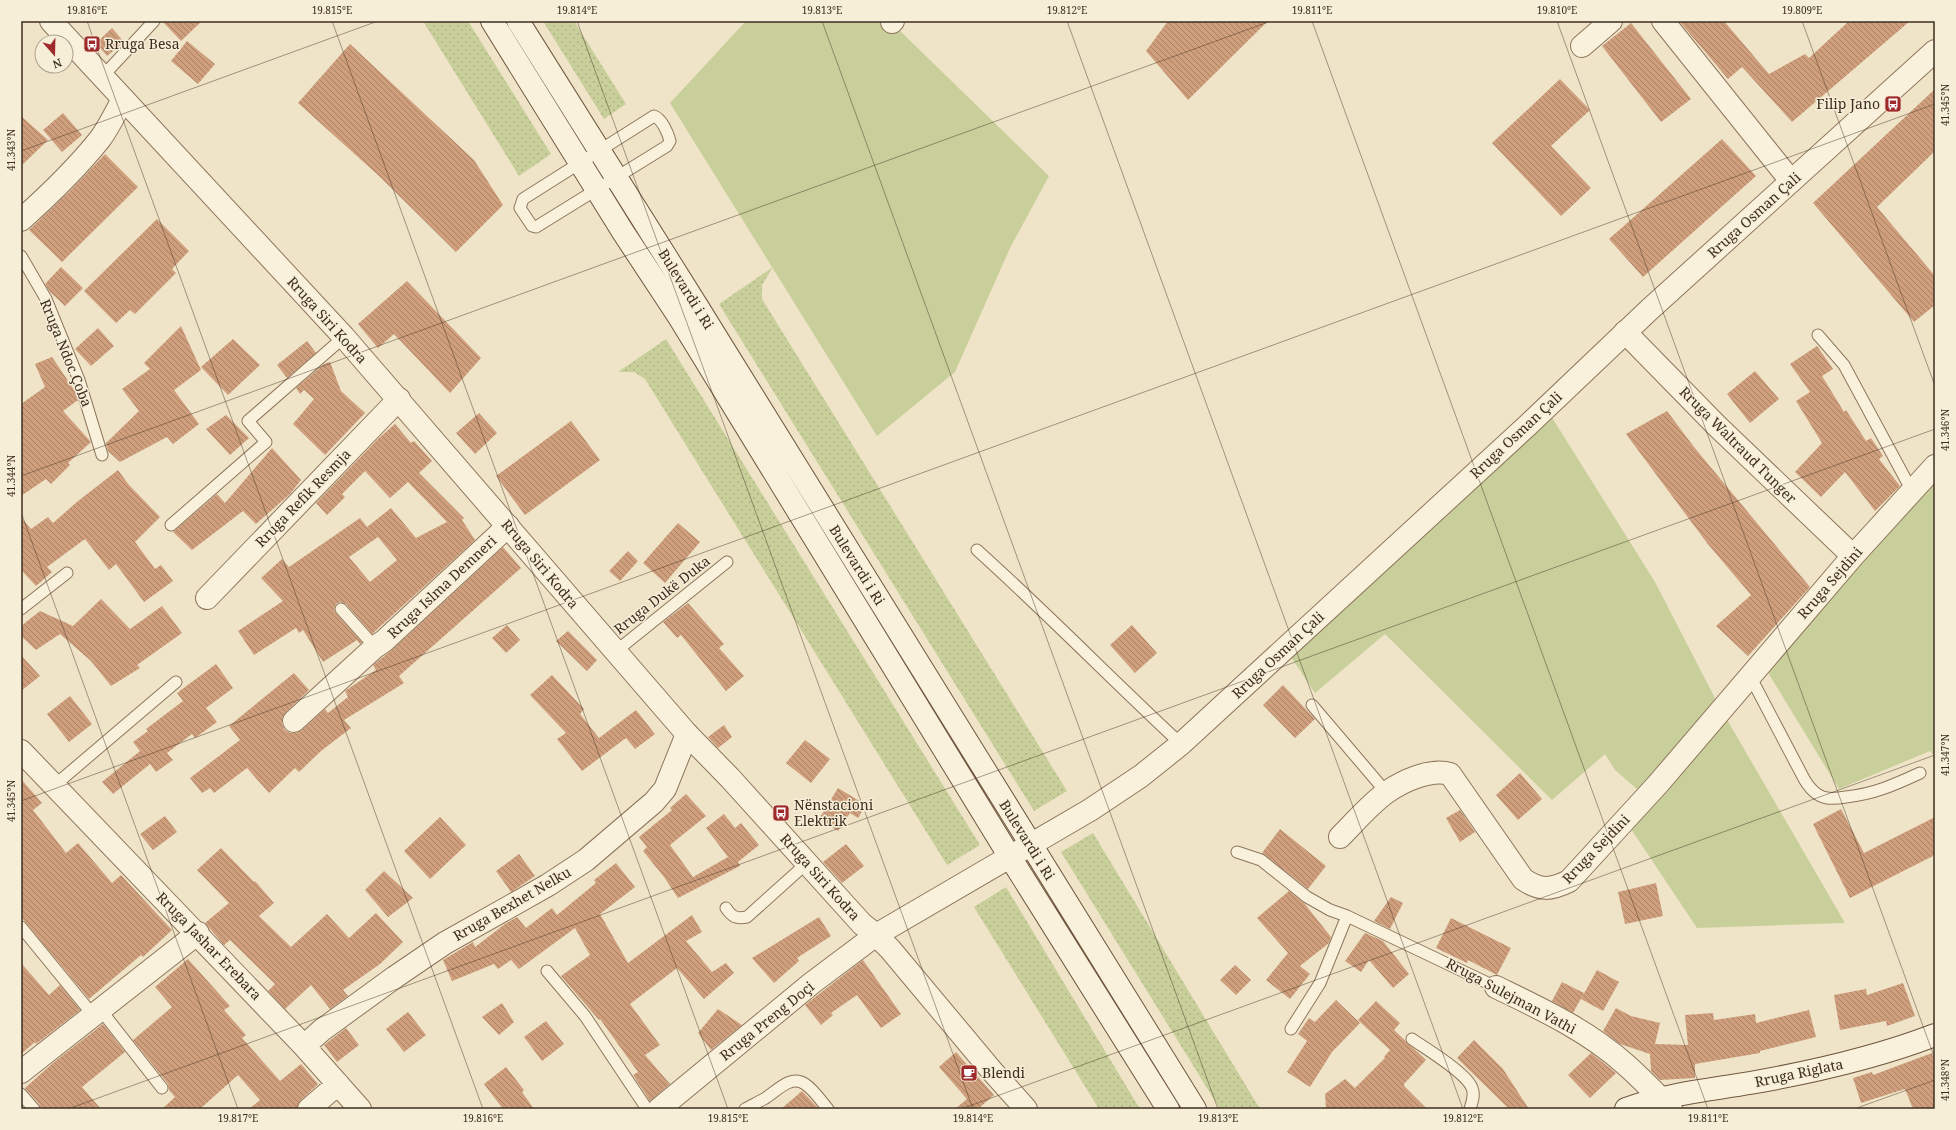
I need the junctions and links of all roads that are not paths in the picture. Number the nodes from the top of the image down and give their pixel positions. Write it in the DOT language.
graph roads {
  1 [pos="52,21"];
  2 [pos="154,21"];
  3 [pos="492,21"];
  4 [pos="518,21"];
  5 [pos="1611,21"];
  6 [pos="1663,21"];
  7 [pos="1582,46"];
  8 [pos="1935,50"];
  9 [pos="102,77"];
  10 [pos="123,99"];
  11 [pos="599,151"];
  12 [pos="580,163"];
  13 [pos="616,178"];
  14 [pos="1791,181"];
  15 [pos="596,189"];
  16 [pos="21,220"];
  17 [pos="21,256"];
  18 [pos="1626,332"];
  19 [pos="1818,335"];
  20 [pos="344,337"];
  21 [pos="399,399"];
  22 [pos="102,455"];
  23 [pos="1935,466"];
  24 [pos="1912,491"];
  25 [pos="171,525"];
  26 [pos="508,526"];
  27 [pos="977,550"];
  28 [pos="1853,556"];
  29 [pos="727,562"];
  30 [pos="67,573"];
  31 [pos="207,598"];
  32 [pos="21,609"];
  33 [pos="341,609"];
  34 [pos="375,647"];
  35 [pos="615,652"];
  36 [pos="1750,676"];
  37 [pos="176,682"];
  38 [pos="1312,706"];
  39 [pos="294,721"];
  40 [pos="687,734"];
  41 [pos="1181,744"];
  42 [pos="23,758"];
  43 [pos="1920,773"];
  44 [pos="54,785"];
  45 [pos="1386,792"];
  46 [pos="1340,837"];
  47 [pos="1030,845"];
  48 [pos="1237,852"];
  49 [pos="1010,857"];
  50 [pos="807,863"];
  51 [pos="726,908"];
  52 [pos="1347,916"];
  53 [pos="21,927"];
  54 [pos="198,934"];
  55 [pos="876,935"];
  56 [pos="547,971"];
  57 [pos="1496,987"];
  58 [pos="96,1012"];
  59 [pos="1291,1030"];
  60 [pos="1935,1035"];
  61 [pos="1412,1039"];
  62 [pos="304,1046"];
  63 [pos="21,1072"];
  64 [pos="338,1084"];
  65 [pos="162,1088"];
  66 [pos="21,1094"];
  67 [pos="1666,1104"];
  68 [pos="34,1109"];
  69 [pos="309,1109"];
  70 [pos="360,1109"];
  71 [pos="647,1109"];
  72 [pos="659,1109"];
  73 [pos="745,1109"];
  74 [pos="828,1109"];
  75 [pos="1026,1109"];
  76 [pos="1168,1109"];
  77 [pos="1195,1109"];
  78 [pos="1470,1109"];
  79 [pos="1626,1109"];
  1 -- 9 [label="street, Rruga Siri Kodra"];
  2 -- 9 [label="lane"];
  3 -- 12 [label="street, Bulevardi i Ri"];
  4 -- 11 [label="street, Bulevardi i Ri"];
  5 -- 7 [label="street"];
  6 -- 14 [label="street"];
  8 -- 14 [label="street, Rruga Osman Çali"];
  9 -- 10 [label="street, Rruga Siri Kodra"];
  10 -- 16 [label="street"];
  10 -- 20 [label="street, Rruga Siri Kodra"];
  11 -- 12 [label="lane"];
  11 -- 13 [label="street, Bulevardi i Ri"];
  11 -- 13 [label="lane"];
  12 -- 15 [label="street, Bulevardi i Ri"];
  12 -- 15 [label="lane"];
  13 -- 15 [label="lane"];
  13 -- 47 [label="street, Bulevardi i Ri"];
  14 -- 18 [label="street, Rruga Osman Çali"];
  15 -- 49 [label="street, Bulevardi i Ri"];
  17 -- 22 [label="lane, Rruga Ndoc Çoba"];
  18 -- 28 [label="street, Rruga Waltraud Tunger"];
  18 -- 41 [label="street, Rruga Osman Çali"];
  19 -- 24 [label="lane"];
  20 -- 21 [label="street, Rruga Siri Kodra"];
  20 -- 25 [label="lane"];
  21 -- 26 [label="street, Rruga Siri Kodra"];
  21 -- 31 [label="street, Rruga Refik Resmja"];
  23 -- 24 [label="street, Rruga Sejdini"];
  24 -- 28 [label="street, Rruga Sejdini"];
  26 -- 34 [label="street, Rruga Islma Demneri"];
  26 -- 35 [label="street, Rruga Siri Kodra"];
  27 -- 41 [label="lane"];
  28 -- 36 [label="street, Rruga Sejdini"];
  29 -- 35 [label="lane, Rruga Dukë Duka"];
  30 -- 32 [label="lane"];
  33 -- 34 [label="lane, Rruga Islma Demneri"];
  34 -- 39 [label="street, Rruga Islma Demneri"];
  35 -- 40 [label="street, Rruga Siri Kodra"];
  36 -- 43 [label="lane"];
  36 -- 45 [label="street, Rruga Sejdini"];
  37 -- 44 [label="lane"];
  38 -- 45 [label="lane"];
  40 -- 50 [label="street, Rruga Siri Kodra"];
  40 -- 62 [label="street, Rruga Bexhet Nelku"];
  41 -- 47 [label="street, Rruga Osman Çali"];
  42 -- 44 [label="street, Rruga Jashar Erebara"];
  44 -- 54 [label="street, Rruga Jashar Erebara"];
  45 -- 46 [label="street, Rruga Sejdini"];
  47 -- 49 [label="street, Rruga Osman Çali"];
  47 -- 77 [label="street, Bulevardi i Ri"];
  48 -- 52 [label="lane, Rruga Sulejman Vathi"];
  49 -- 55 [label="street, Rruga Preng Doçi"];
  49 -- 76 [label="street, Bulevardi i Ri"];
  50 -- 51 [label="lane"];
  50 -- 55 [label="street, Rruga Siri Kodra"];
  52 -- 57 [label="lane, Rruga Sulejman Vathi"];
  52 -- 59 [label="lane"];
  53 -- 58 [label="lane"];
  54 -- 58 [label="street"];
  54 -- 62 [label="street, Rruga Jashar Erebara"];
  55 -- 72 [label="street, Rruga Preng Doçi"];
  55 -- 75 [label="street, Rruga Siri Kodra"];
  56 -- 71 [label="lane"];
  57 -- 67 [label="street, Rruga Sulejman Vathi"];
  58 -- 63 [label="street"];
  58 -- 65 [label="lane"];
  60 -- 67 [label="street, Rruga Riglata"];
  61 -- 78 [label="lane"];
  62 -- 64 [label="street, Rruga Jashar Erebara"];
  64 -- 69 [label="street"];
  64 -- 70 [label="street, Rruga Jashar Erebara"];
  66 -- 68 [label="lane"];
  67 -- 79 [label="street"];
  73 -- 74 [label="lane"];
}
